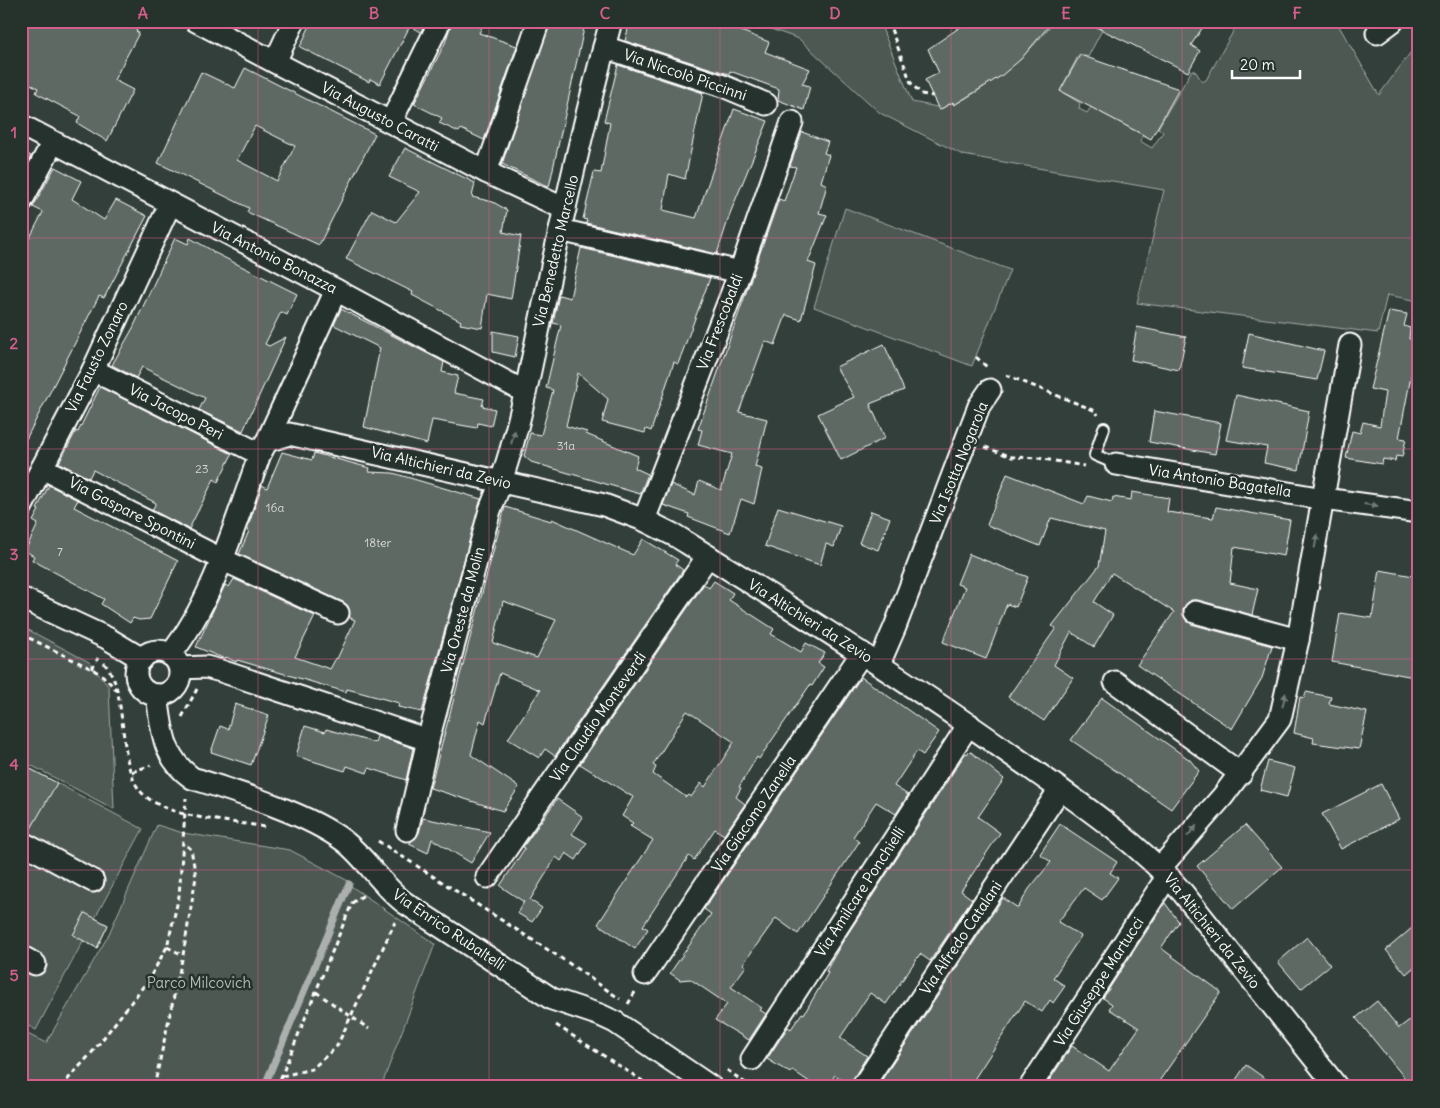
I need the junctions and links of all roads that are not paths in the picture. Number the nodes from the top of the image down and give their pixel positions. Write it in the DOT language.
graph roads {
  1 [pos="196,21"];
  2 [pos="294,21"];
  3 [pos="440,21"];
  4 [pos="611,21"];
  5 [pos="538,23"];
  6 [pos="604,47"];
  7 [pos="275,62"];
  8 [pos="766,104"];
  9 [pos="391,122"];
  10 [pos="792,122"];
  11 [pos="21,125"];
  12 [pos="53,142"];
  13 [pos="486,172"];
  14 [pos="21,202"];
  15 [pos="170,204"];
  16 [pos="565,210"];
  17 [pos="560,230"];
  18 [pos="740,272"];
  19 [pos="336,290"];
  20 [pos="1350,344"];
  21 [pos="93,370"];
  22 [pos="994,381"];
  23 [pos="525,392"];
  24 [pos="1104,428"];
  25 [pos="263,447"];
  26 [pos="1110,462"];
  27 [pos="42,468"];
  28 [pos="501,481"];
  29 [pos="1324,499"];
  30 [pos="21,508"];
  31 [pos="1419,512"];
  32 [pos="644,520"];
  33 [pos="708,556"];
  34 [pos="221,559"];
  35 [pos="21,598"];
  36 [pos="1196,612"];
  37 [pos="338,613"];
  38 [pos="1298,640"];
  39 [pos="142,659"];
  40 [pos="871,659"];
  41 [pos="175,661"];
  42 [pos="1115,682"];
  43 [pos="158,695"];
  44 [pos="969,724"];
  45 [pos="428,740"];
  46 [pos="1241,774"];
  47 [pos="1060,789"];
  48 [pos="407,830"];
  49 [pos="24,850"];
  50 [pos="1165,873"];
  51 [pos="487,877"];
  52 [pos="92,881"];
  53 [pos="645,974"];
  54 [pos="752,1059"];
  55 [pos="711,1087"];
  56 [pos="862,1087"];
  57 [pos="1030,1087"];
  58 [pos="1337,1087"];
  1 -- 7 [label="street, Via Augusto Caratti"];
  2 -- 7 [label="street"];
  3 -- 9 [label="street"];
  4 -- 6 [label="street, Via Benedetto Marcello"];
  5 -- 13 [label="street"];
  6 -- 8 [label="street, Via Niccolò Piccinni"];
  6 -- 16 [label="street, Via Benedetto Marcello"];
  7 -- 9 [label="street, Via Augusto Caratti"];
  9 -- 13 [label="street, Via Augusto Caratti"];
  10 -- 18 [label="street, Via Frescobaldi"];
  11 -- 12 [label="street, Via Antonio Bonazza"];
  12 -- 14 [label="street"];
  12 -- 15 [label="street, Via Antonio Bonazza"];
  13 -- 16 [label="street, Via Augusto Caratti"];
  15 -- 19 [label="street, Via Antonio Bonazza"];
  15 -- 21 [label="street, Via Fausto Zonaro"];
  16 -- 17 [label="street, Via Benedetto Marcello"];
  17 -- 18 [label="street"];
  17 -- 23 [label="street, Via Benedetto Marcello"];
  18 -- 32 [label="street, Via Frescobaldi"];
  19 -- 23 [label="street, Via Antonio Bonazza"];
  19 -- 25 [label="street"];
  20 -- 29 [label="street"];
  21 -- 25 [label="street, Via Jacopo Peri"];
  21 -- 27 [label="street, Via Fausto Zonaro"];
  22 -- 40 [label="street, Via Isotta Nogarola"];
  28 -- 23 [label="street, Via Benedetto Marcello, one-way"];
  24 -- 26 [label="lane"];
  25 -- 28 [label="street, Via Altichieri da Zevio"];
  25 -- 34 [label="street"];
  26 -- 29 [label="street, Via Antonio Bagatella"];
  27 -- 30 [label="street, Via Fausto Zonaro"];
  27 -- 34 [label="street, Via Gaspare Spontini"];
  28 -- 32 [label="street, Via Altichieri da Zevio"];
  28 -- 45 [label="street, Via Oreste da Molin"];
  29 -- 31 [label="street, Via Antonio Bagatella, one-way"];
  38 -- 29 [label="street, one-way"];
  32 -- 33 [label="street, Via Altichieri da Zevio"];
  33 -- 40 [label="street, Via Altichieri da Zevio"];
  33 -- 51 [label="street, Via Claudio Monteverdi"];
  34 -- 37 [label="street"];
  34 -- 41 [label="street"];
  35 -- 39 [label="street"];
  36 -- 38 [label="street"];
  46 -- 38 [label="street, one-way"];
  39 -- 41 [label="street"];
  39 -- 43 [label="street"];
  40 -- 44 [label="street, Via Altichieri da Zevio"];
  40 -- 53 [label="street, Via Giacomo Zanella"];
  41 -- 43 [label="street"];
  41 -- 45 [label="street"];
  42 -- 46 [label="street"];
  43 -- 55 [label="street, Via Enrico Rubaltelli"];
  44 -- 47 [label="street, Via Altichieri da Zevio"];
  44 -- 54 [label="street, Via Amilcare Ponchielli"];
  45 -- 48 [label="street, Via Oreste da Molin"];
  50 -- 46 [label="street, one-way"];
  47 -- 50 [label="street, Via Altichieri da Zevio"];
  47 -- 56 [label="street, Via Alfredo Catalani"];
  49 -- 52 [label="street"];
  50 -- 57 [label="street, Via Giuseppe Martucci"];
  50 -- 58 [label="street, Via Altichieri da Zevio"];
}
